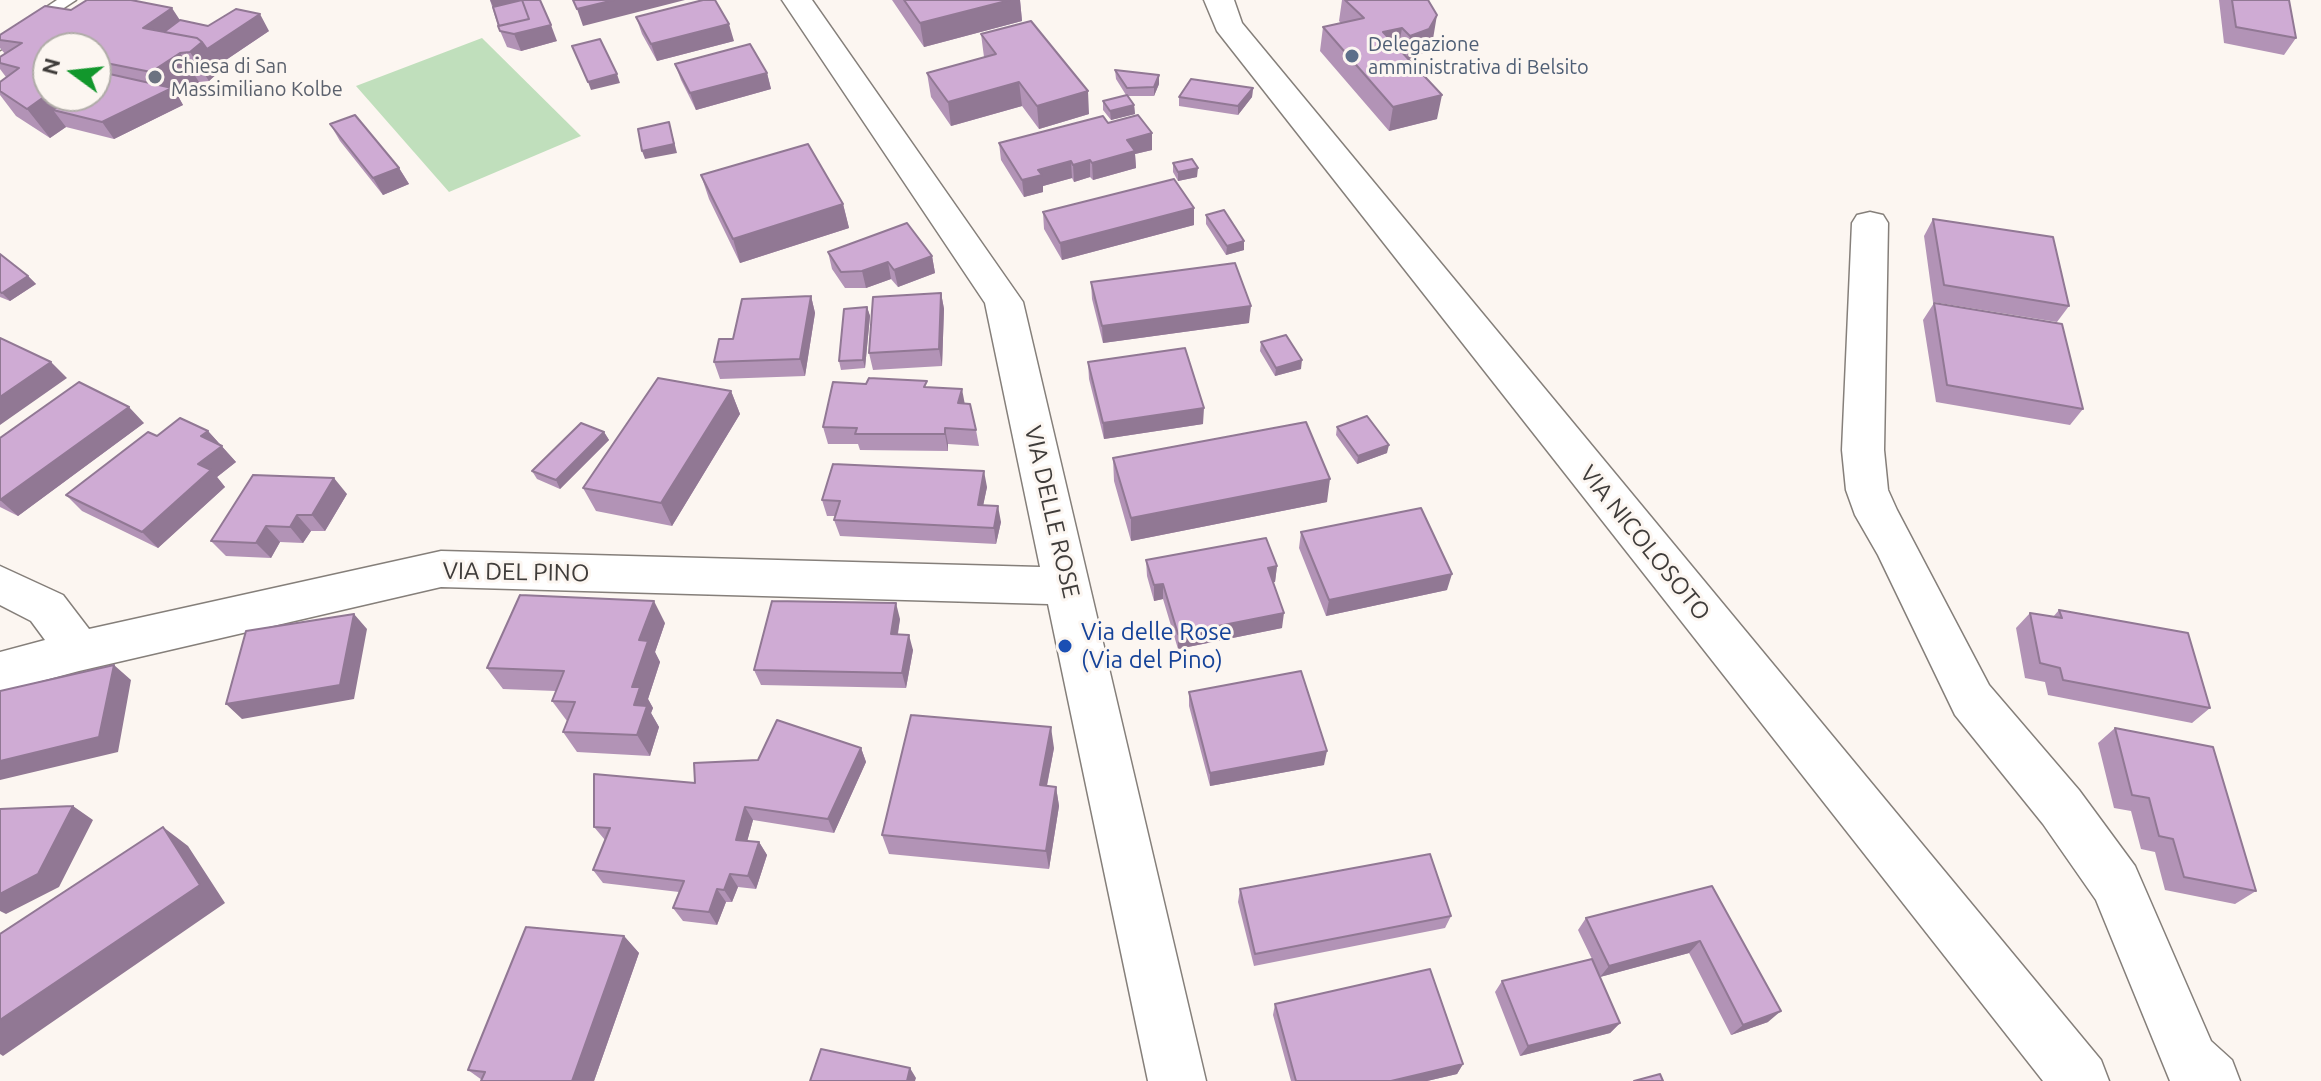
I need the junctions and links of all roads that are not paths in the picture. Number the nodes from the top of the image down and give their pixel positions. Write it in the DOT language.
graph roads {
  1 [pos="68,0"];
  2 [pos="797,0"];
  3 [pos="1219,0"];
  4 [pos="0,45"];
  5 [pos="1870,223"];
  6 [pos="0,584"];
  7 [pos="1069,586"];
  8 [pos="79,651"];
  9 [pos="0,672"];
  10 [pos="1177,1081"];
  11 [pos="2080,1081"];
  12 [pos="2211,1081"];
  1 -- 4 [label="lane"];
  2 -- 7 [label="street, VIA DELLE ROSE"];
  3 -- 11 [label="street, VIA NICOLOSOTO"];
  5 -- 12 [label="street"];
  6 -- 8 [label="street"];
  7 -- 8 [label="street, VIA DEL PINO"];
  7 -- 10 [label="street, VIA DELLE ROSE"];
  8 -- 9 [label="street, VIA DEL PINO"];
}
